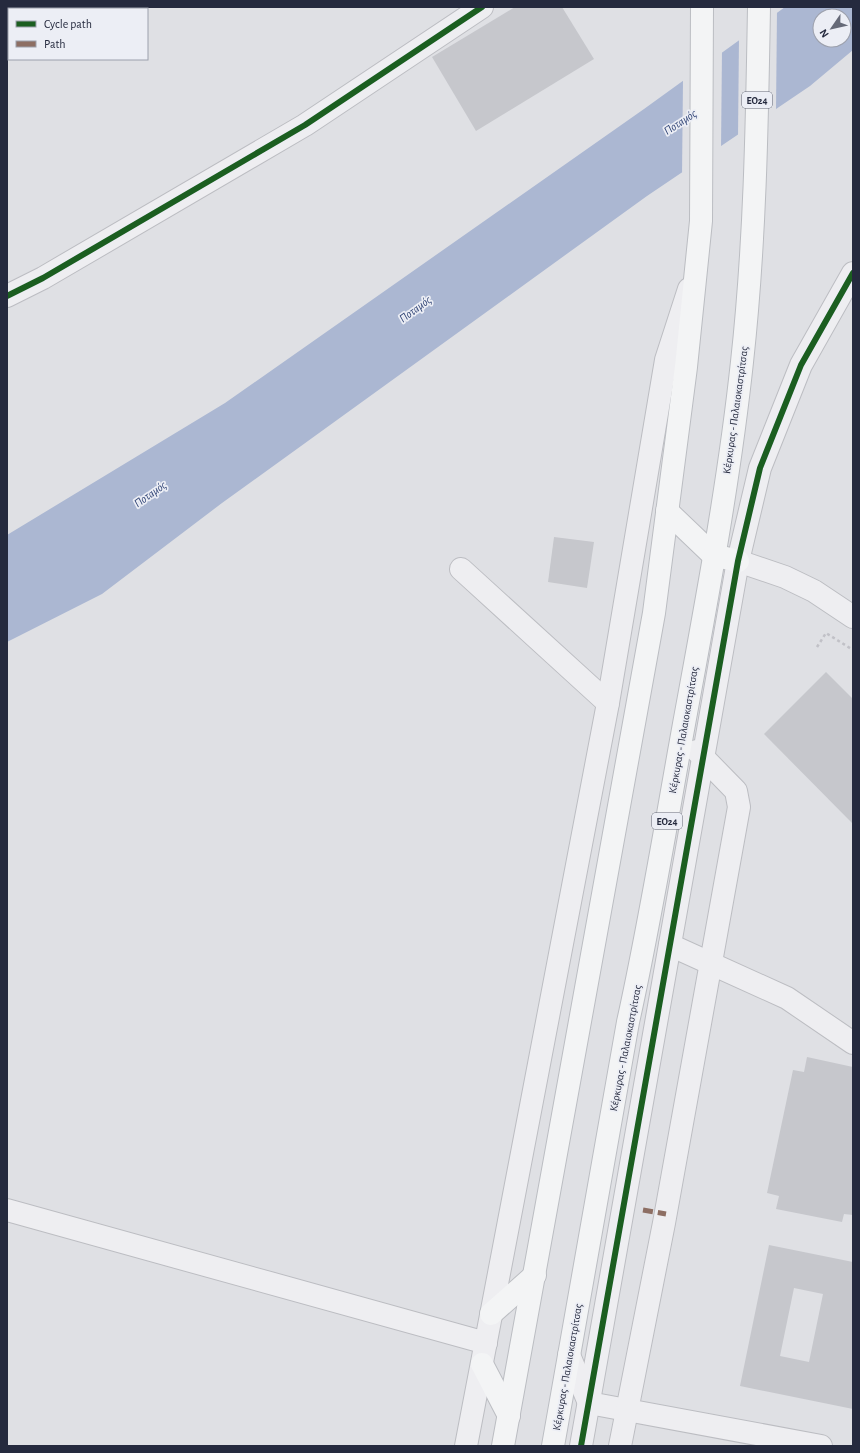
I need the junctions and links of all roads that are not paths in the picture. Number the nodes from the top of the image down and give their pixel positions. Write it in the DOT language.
graph roads {
  1 [pos="482,7"];
  2 [pos="702,7"];
  3 [pos="759,7"];
  4 [pos="694,273"];
  5 [pos="853,274"];
  6 [pos="7,296"];
  7 [pos="668,511"];
  8 [pos="713,554"];
  9 [pos="738,562"];
  10 [pos="461,569"];
  11 [pos="853,617"];
  12 [pos="608,703"];
  13 [pos="682,736"];
  14 [pos="705,759"];
  15 [pos="670,945"];
  16 [pos="711,964"];
  17 [pos="853,1043"];
  18 [pos="7,1210"];
  19 [pos="535,1274"];
  20 [pos="491,1314"];
  21 [pos="484,1354"];
  22 [pos="569,1356"];
  23 [pos="589,1403"];
  24 [pos="627,1410"];
  25 [pos="509,1416"];
  26 [pos="466,1446"];
  27 [pos="504,1446"];
  28 [pos="553,1446"];
  29 [pos="581,1446"];
  30 [pos="620,1446"];
  31 [pos="821,1446"];
  1 -- 6 [label="street"];
  2 -- 4 [label="main road"];
  3 -- 8 [label="main road, Κέρκυρας - Παλαιοκαστρίτσας / ΕΟ24"];
  4 -- 7 [label="main road"];
  4 -- 12 [label="street"];
  5 -- 9 [label="street"];
  7 -- 8 [label="main road"];
  7 -- 19 [label="main road"];
  8 -- 9 [label="main road"];
  8 -- 13 [label="main road, Κέρκυρας - Παλαιοκαστρίτσας / ΕΟ24"];
  9 -- 11 [label="street"];
  9 -- 14 [label="street"];
  10 -- 12 [label="street"];
  12 -- 20 [label="street"];
  13 -- 14 [label="street"];
  13 -- 22 [label="main road, Κέρκυρας - Παλαιοκαστρίτσας / ΕΟ24"];
  14 -- 15 [label="street"];
  14 -- 16 [label="street"];
  15 -- 16 [label="street"];
  15 -- 23 [label="street"];
  16 -- 17 [label="street"];
  16 -- 24 [label="street"];
  18 -- 21 [label="street"];
  19 -- 20 [label="main road"];
  19 -- 25 [label="main road"];
  20 -- 21 [label="street"];
  21 -- 25 [label="main road"];
  21 -- 26 [label="street"];
  22 -- 23 [label="street"];
  22 -- 28 [label="main road, Κέρκυρας - Παλαιοκαστρίτσας / ΕΟ24"];
  23 -- 24 [label="street"];
  23 -- 29 [label="street"];
  24 -- 30 [label="street"];
  24 -- 31 [label="street"];
  25 -- 27 [label="main road"];
}
